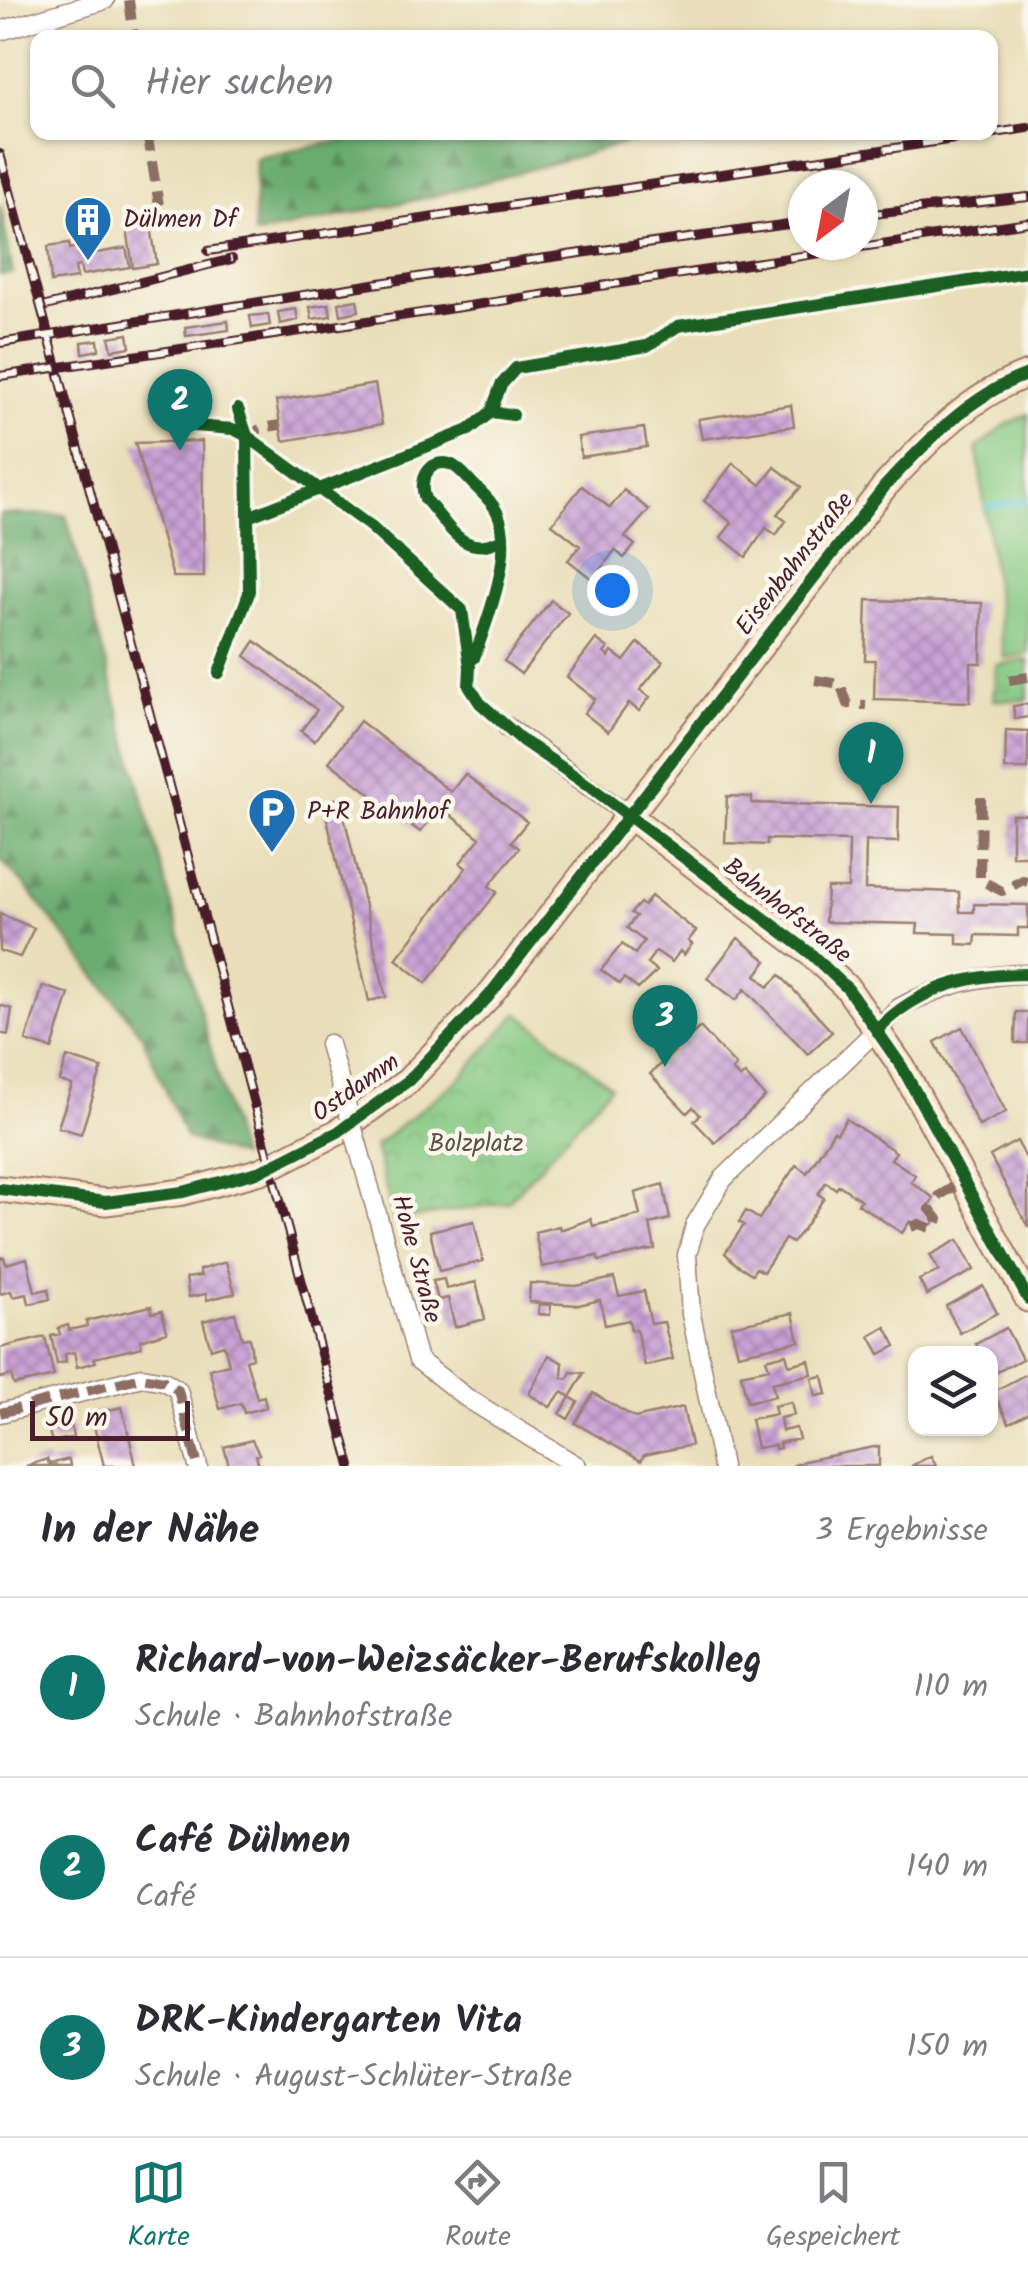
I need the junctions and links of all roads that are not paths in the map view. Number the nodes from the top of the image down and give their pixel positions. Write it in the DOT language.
graph roads {
  1 [pos="105,0"];
  2 [pos="0,32"];
  3 [pos="1028,374"];
  4 [pos="506,726"];
  5 [pos="629,816"];
  6 [pos="1028,974"];
  7 [pos="878,1029"];
  8 [pos="329,1044"];
  9 [pos="0,1189"];
  10 [pos="1028,1300"];
  11 [pos="0,1413"];
  12 [pos="198,1466"];
  13 [pos="578,1466"];
  14 [pos="722,1466"];
  1 -- 2 [label="street"];
  3 -- 5 [label="street, Eisenbahnstraße"];
  4 -- 5 [label="street, Bahnhofstraße"];
  5 -- 7 [label="street, Bahnhofstraße"];
  5 -- 9 [label="street, Ostdamm"];
  6 -- 7 [label="street"];
  7 -- 10 [label="street, Bahnhofstraße"];
  7 -- 14 [label="street"];
  8 -- 13 [label="street, Hohe Straße, bridge"];
  11 -- 12 [label="street"];
}
